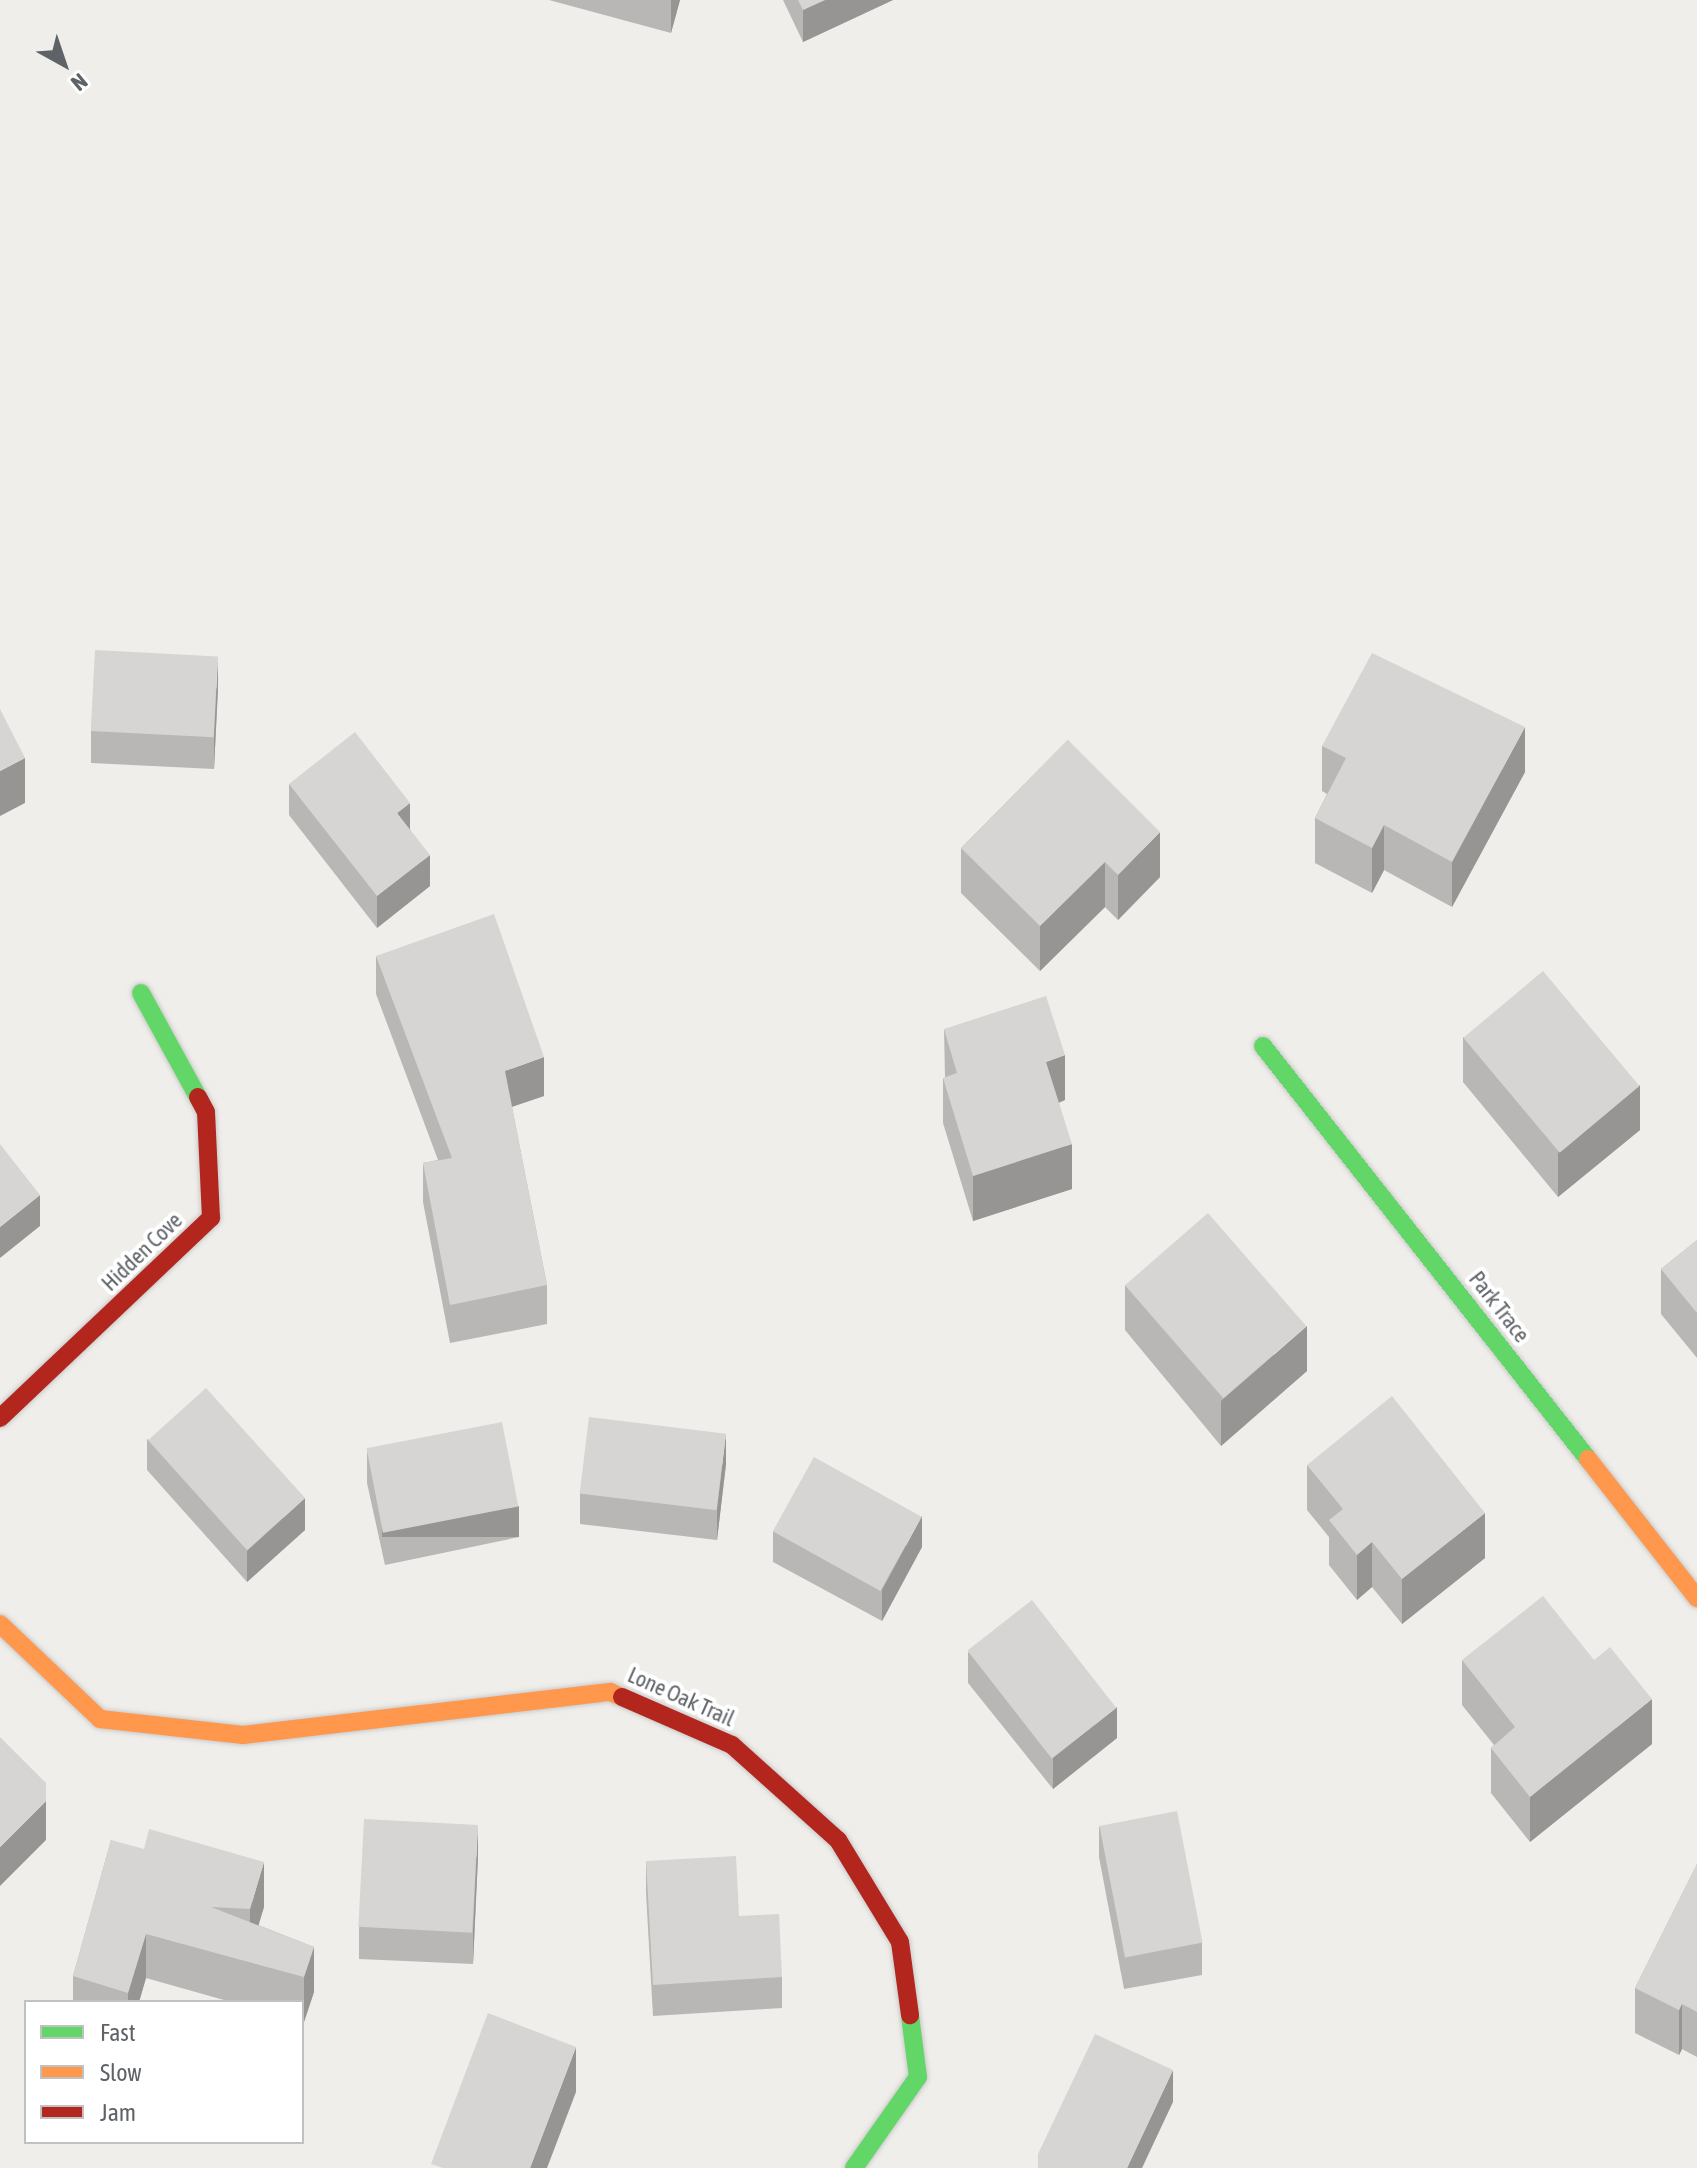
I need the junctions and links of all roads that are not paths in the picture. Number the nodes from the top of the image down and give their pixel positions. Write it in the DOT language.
graph roads {
  1 [pos="141,993"];
  2 [pos="1263,1046"];
  3 [pos="0,1418"];
  4 [pos="1697,1598"];
  5 [pos="0,1624"];
  6 [pos="854,2168"];
  1 -- 3 [label="street, Hidden Cove"];
  2 -- 4 [label="street, Park Trace"];
  5 -- 6 [label="street, Lone Oak Trail"];
}
